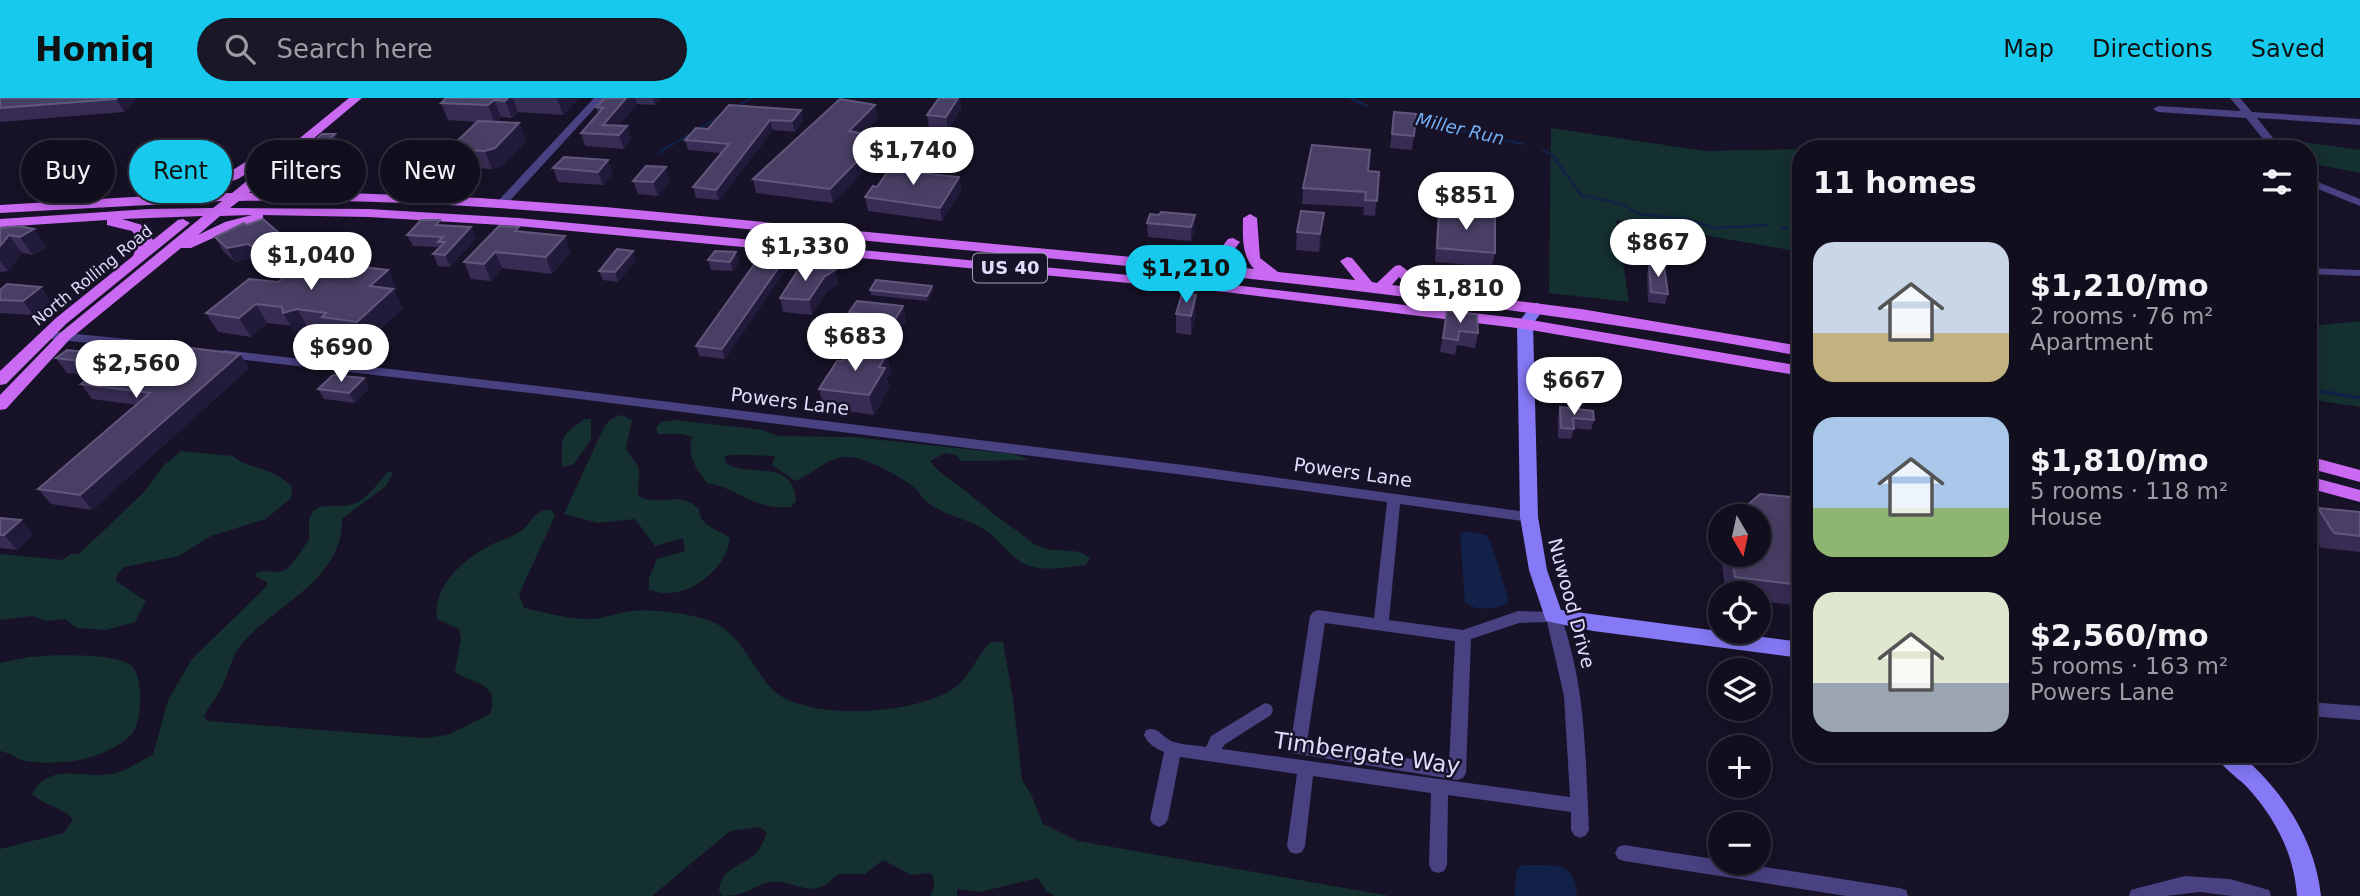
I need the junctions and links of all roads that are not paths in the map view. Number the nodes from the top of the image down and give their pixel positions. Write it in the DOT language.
graph roads {
  1 [pos="343,98"];
  2 [pos="356,98"];
  3 [pos="599,98"];
  4 [pos="2235,98"];
  5 [pos="2158,109"];
  6 [pos="2250,116"];
  7 [pos="2360,122"];
  8 [pos="295,140"];
  9 [pos="298,140"];
  10 [pos="2270,140"];
  11 [pos="246,169"];
  12 [pos="246,180"];
  13 [pos="375,181"];
  14 [pos="2317,185"];
  15 [pos="246,186"];
  16 [pos="380,194"];
  17 [pos="234,197"];
  18 [pos="246,197"];
  19 [pos="115,199"];
  20 [pos="115,202"];
  21 [pos="80,203"];
  22 [pos="480,203"];
  23 [pos="2360,203"];
  24 [pos="216,204"];
  25 [pos="501,204"];
  26 [pos="0,209"];
  27 [pos="197,212"];
  28 [pos="330,212"];
  29 [pos="1250,218"];
  30 [pos="0,223"];
  31 [pos="1233,242"];
  32 [pos="139,258"];
  33 [pos="155,261"];
  34 [pos="1347,261"];
  35 [pos="1196,267"];
  36 [pos="2317,271"];
  37 [pos="2360,273"];
  38 [pos="1302,277"];
  39 [pos="1366,284"];
  40 [pos="1538,307"];
  41 [pos="1525,324"];
  42 [pos="46,335"];
  43 [pos="65,336"];
  44 [pos="155,346"];
  45 [pos="1792,349"];
  46 [pos="205,352"];
  47 [pos="1792,369"];
  48 [pos="0,380"];
  49 [pos="0,405"];
  50 [pos="2317,465"];
  51 [pos="2360,475"];
  52 [pos="2317,484"];
  53 [pos="2360,496"];
  54 [pos="1394,499"];
  55 [pos="1529,517"];
  56 [pos="1553,616"];
  57 [pos="1381,625"];
  58 [pos="1463,636"];
  59 [pos="1792,649"];
  60 [pos="1265,710"];
  61 [pos="2317,710"];
  62 [pos="2360,713"];
  63 [pos="1152,735"];
  64 [pos="1173,749"];
  65 [pos="1213,754"];
  66 [pos="2234,763"];
  67 [pos="1306,767"];
  68 [pos="1440,786"];
  69 [pos="1579,806"];
  70 [pos="1159,820"];
  71 [pos="1580,830"];
  72 [pos="1296,846"];
  73 [pos="1624,853"];
  74 [pos="1438,865"];
  75 [pos="1899,896"];
  76 [pos="2138,896"];
  77 [pos="2262,896"];
  78 [pos="2309,896"];
  1 -- 8 [label="main road, North Rolling Road"];
  2 -- 9 [label="main road, North Rolling Road"];
  3 -- 25 [label="street"];
  4 -- 6 [label="street"];
  5 -- 6 [label="street"];
  6 -- 7 [label="street"];
  6 -- 10 [label="street"];
  11 -- 19 [label="main road"];
  12 -- 24 [label="main road, North Rolling Road"];
  13 -- 16 [label="main road"];
  14 -- 23 [label="street"];
  15 -- 17 [label="main road, North Rolling Road"];
  17 -- 18 [label="main road, US 40"];
  17 -- 24 [label="main road, North Rolling Road"];
  20 -- 24 [label="main road, US 40"];
  21 -- 26 [label="main road, US 40"];
  22 -- 25 [label="main road, US 40"];
  24 -- 27 [label="main road, US 40"];
  24 -- 28 [label="main road, US 40"];
  24 -- 33 [label="main road, North Rolling Road"];
  25 -- 35 [label="main road, US 40"];
  27 -- 30 [label="main road, US 40"];
  27 -- 32 [label="main road, North Rolling Road"];
  28 -- 33 [label="main road"];
  28 -- 41 [label="main road, US 40"];
  29 -- 38 [label="main road"];
  30 -- 32 [label="main road"];
  31 -- 35 [label="main road"];
  32 -- 42 [label="main road, North Rolling Road"];
  33 -- 43 [label="main road, North Rolling Road"];
  34 -- 39 [label="main road"];
  35 -- 38 [label="main road, US 40"];
  36 -- 37 [label="street"];
  38 -- 39 [label="main road, US 40"];
  39 -- 40 [label="main road, US 40"];
  40 -- 41 [label="street"];
  40 -- 45 [label="main road, US 40"];
  41 -- 47 [label="main road, US 40"];
  41 -- 55 [label="street, Nuwood Drive"];
  42 -- 43 [label="street"];
  42 -- 48 [label="main road, North Rolling Road"];
  43 -- 44 [label="street"];
  43 -- 49 [label="main road, North Rolling Road"];
  46 -- 54 [label="street, Powers Lane"];
  50 -- 51 [label="main road"];
  52 -- 53 [label="main road"];
  54 -- 55 [label="street, Powers Lane"];
  54 -- 57 [label="street"];
  55 -- 56 [label="street, Nuwood Drive"];
  56 -- 58 [label="street"];
  56 -- 59 [label="street"];
  56 -- 69 [label="street, Nuwood Drive"];
  57 -- 58 [label="street"];
  57 -- 58 [label="street"];
  60 -- 65 [label="street"];
  61 -- 62 [label="street"];
  63 -- 64 [label="street, Timbergate Way"];
  64 -- 65 [label="street, Timbergate Way"];
  64 -- 70 [label="street"];
  65 -- 67 [label="street, Timbergate Way"];
  66 -- 78 [label="street"];
  67 -- 68 [label="street, Timbergate Way"];
  67 -- 72 [label="street"];
  68 -- 69 [label="street, Timbergate Way"];
  68 -- 74 [label="street"];
  69 -- 71 [label="street, Nuwood Drive"];
  73 -- 75 [label="street"];
  76 -- 77 [label="street"];
}
